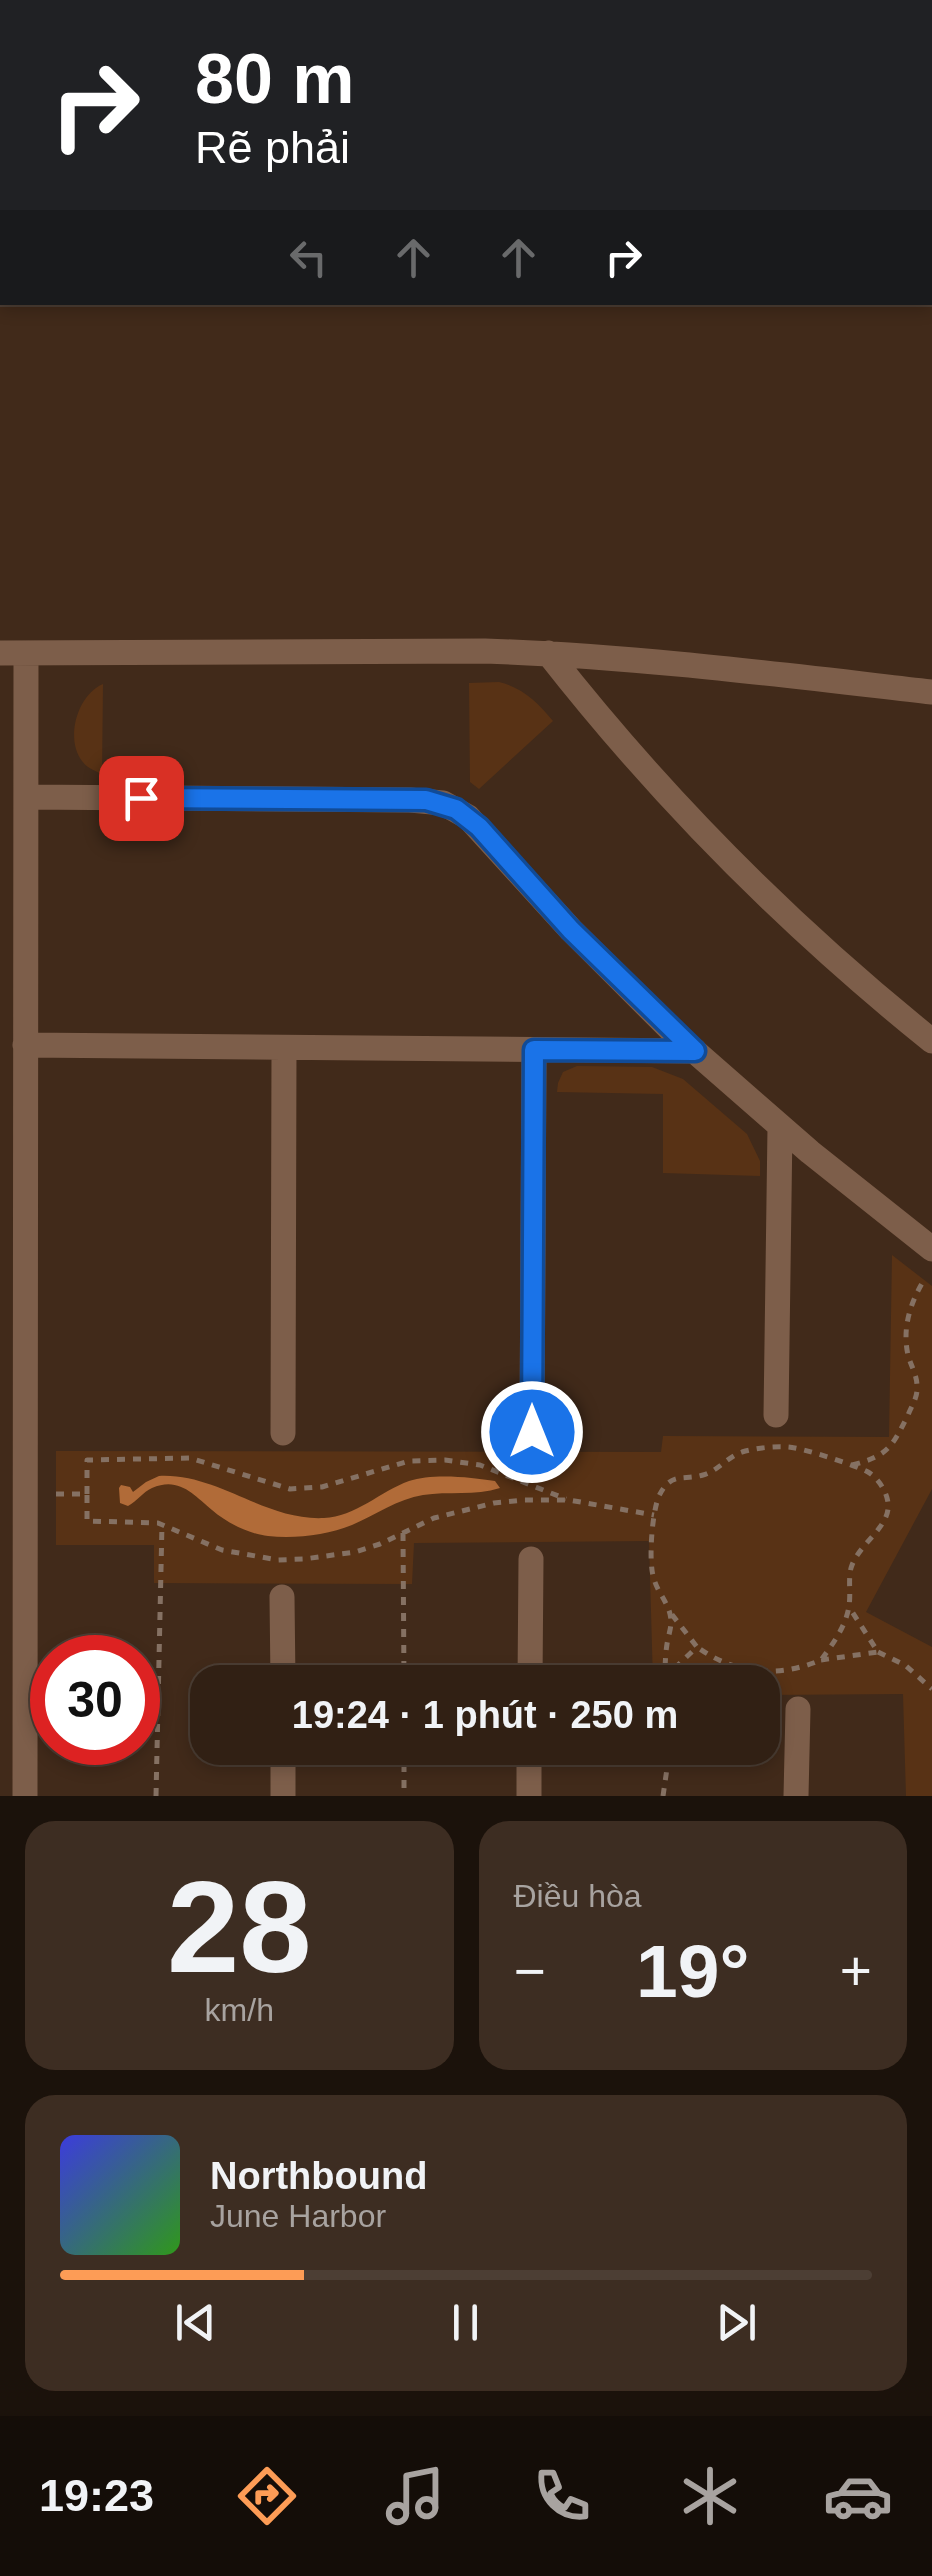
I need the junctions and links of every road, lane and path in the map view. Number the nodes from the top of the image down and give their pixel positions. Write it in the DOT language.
graph roads {
  1 [pos="13,653"];
  2 [pos="548,653"];
  3 [pos="932,692"];
  4 [pos="26,797"];
  5 [pos="932,1041"];
  6 [pos="25,1045"];
  7 [pos="284,1048"];
  8 [pos="534,1050"];
  9 [pos="695,1051"];
  10 [pos="780,1127"];
  11 [pos="12,1203"];
  12 [pos="932,1249"];
  13 [pos="924,1280"];
  14 [pos="776,1414"];
  15 [pos="12,1426"];
  16 [pos="532,1432"];
  17 [pos="283,1433"];
  18 [pos="849,1466"];
  19 [pos="56,1494"];
  20 [pos="87,1494"];
  21 [pos="568,1500"];
  22 [pos="655,1515"];
  23 [pos="162,1524"];
  24 [pos="404,1533"];
  25 [pos="530,1559"];
  26 [pos="282,1597"];
  27 [pos="849,1606"];
  28 [pos="669,1611"];
  29 [pos="697,1647"];
  30 [pos="878,1652"];
  31 [pos="12,1658"];
  32 [pos="821,1660"];
  33 [pos="283,1665"];
  34 [pos="404,1665"];
  35 [pos="530,1665"];
  36 [pos="666,1665"];
  37 [pos="677,1665"];
  38 [pos="932,1689"];
  39 [pos="798,1708"];
  40 [pos="283,1765"];
  41 [pos="404,1765"];
  42 [pos="529,1765"];
  43 [pos="668,1765"];
  44 [pos="24,1796"];
  45 [pos="156,1796"];
  46 [pos="283,1796"];
  47 [pos="404,1796"];
  48 [pos="529,1796"];
  49 [pos="663,1796"];
  50 [pos="796,1796"];
  1 -- 2 [label="street"];
  1 -- 4 [label="street"];
  2 -- 3 [label="street"];
  2 -- 5 [label="street"];
  4 -- 6 [label="street"];
  4 -- 9 [label="street"];
  6 -- 7 [label="street"];
  6 -- 11 [label="street"];
  7 -- 8 [label="street"];
  7 -- 17 [label="street"];
  8 -- 9 [label="street"];
  8 -- 16 [label="street"];
  9 -- 10 [label="street"];
  10 -- 12 [label="street"];
  10 -- 14 [label="street"];
  11 -- 15 [label="street"];
  13 -- 18 [label="path"];
  15 -- 31 [label="street"];
  18 -- 22 [label="path"];
  18 -- 27 [label="path"];
  19 -- 20 [label="path"];
  20 -- 21 [label="path"];
  20 -- 23 [label="path"];
  21 -- 22 [label="path"];
  21 -- 24 [label="path"];
  22 -- 28 [label="path"];
  23 -- 24 [label="path"];
  23 -- 45 [label="path"];
  24 -- 34 [label="path"];
  25 -- 35 [label="street"];
  26 -- 33 [label="street"];
  27 -- 30 [label="path"];
  27 -- 32 [label="path"];
  28 -- 29 [label="path"];
  28 -- 36 [label="path"];
  29 -- 32 [label="path"];
  29 -- 37 [label="path"];
  30 -- 32 [label="path"];
  30 -- 38 [label="path"];
  31 -- 44 [label="street"];
  39 -- 50 [label="street"];
  40 -- 46 [label="street"];
  41 -- 47 [label="path"];
  42 -- 48 [label="street"];
  43 -- 49 [label="path"];
}
